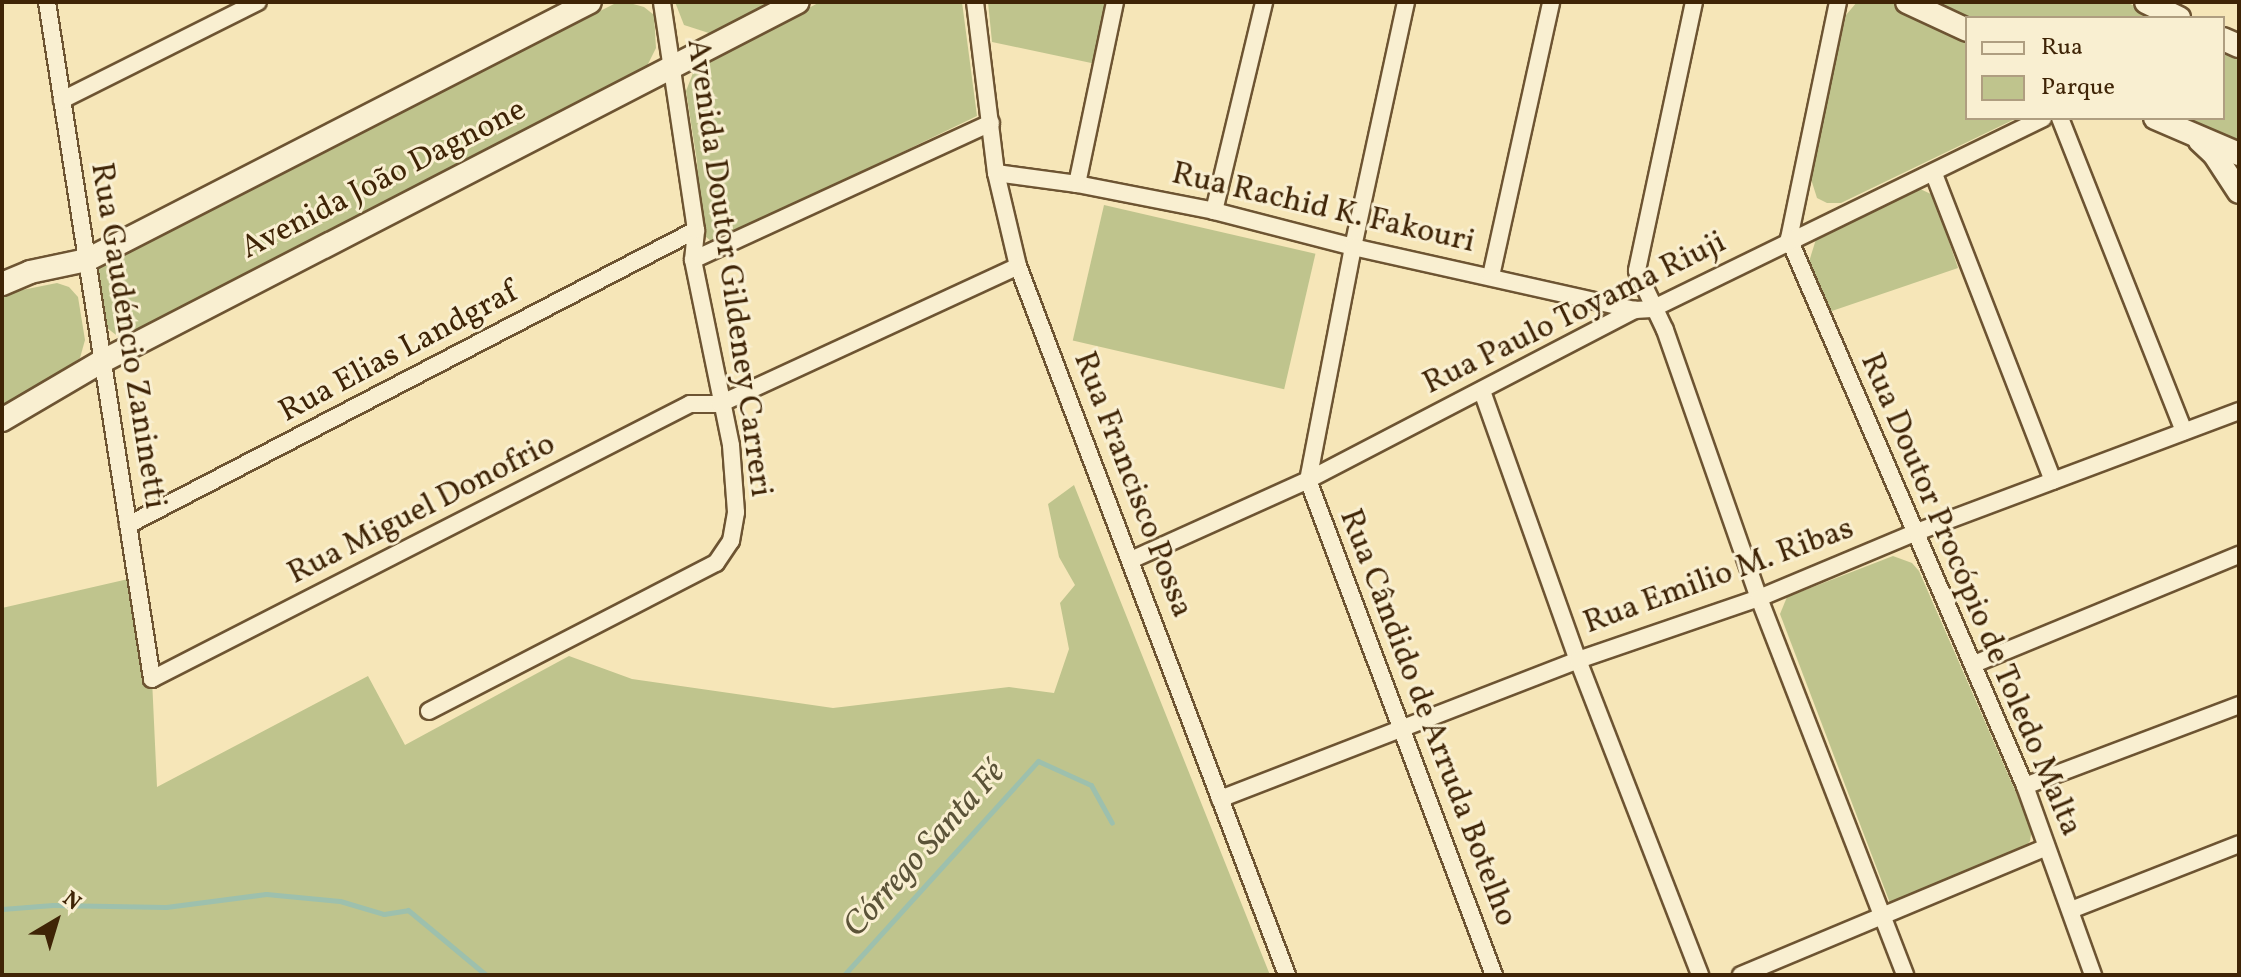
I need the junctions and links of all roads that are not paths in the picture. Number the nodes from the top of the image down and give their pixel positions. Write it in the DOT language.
graph roads {
  1 [pos="47,2"];
  2 [pos="258,2"];
  3 [pos="590,2"];
  4 [pos="662,2"];
  5 [pos="798,2"];
  6 [pos="975,2"];
  7 [pos="1115,2"];
  8 [pos="1264,2"];
  9 [pos="1406,2"];
  10 [pos="1551,2"];
  11 [pos="1694,2"];
  12 [pos="1838,2"];
  13 [pos="1907,2"];
  14 [pos="2146,2"];
  15 [pos="2175,16"];
  16 [pos="1965,29"];
  17 [pos="673,68"];
  18 [pos="62,100"];
  19 [pos="2039,120"];
  20 [pos="2061,120"];
  21 [pos="2159,120"];
  22 [pos="991,123"];
  23 [pos="2193,135"];
  24 [pos="2239,154"];
  25 [pos="996,173"];
  26 [pos="1934,174"];
  27 [pos="1077,184"];
  28 [pos="2239,192"];
  29 [pos="1214,211"];
  30 [pos="696,230"];
  31 [pos="1789,239"];
  32 [pos="1353,247"];
  33 [pos="87,260"];
  34 [pos="693,260"];
  35 [pos="1018,266"];
  36 [pos="1491,276"];
  37 [pos="2,284"];
  38 [pos="1644,310"];
  39 [pos="101,362"];
  40 [pos="1482,391"];
  41 [pos="720,404"];
  42 [pos="2239,411"];
  43 [pos="2,420"];
  44 [pos="2184,431"];
  45 [pos="1308,480"];
  46 [pos="2053,481"];
  47 [pos="128,525"];
  48 [pos="1917,532"];
  49 [pos="2239,555"];
  50 [pos="1131,560"];
  51 [pos="1759,598"];
  52 [pos="1578,660"];
  53 [pos="1974,664"];
  54 [pos="152,679"];
  55 [pos="2239,705"];
  56 [pos="429,711"];
  57 [pos="1401,730"];
  58 [pos="2025,786"];
  59 [pos="1220,799"];
  60 [pos="2239,844"];
  61 [pos="2044,848"];
  62 [pos="2071,910"];
  63 [pos="1883,918"];
  64 [pos="1287,975"];
  65 [pos="1494,975"];
  66 [pos="1700,975"];
  67 [pos="1741,975"];
  68 [pos="1905,975"];
  69 [pos="2093,975"];
  1 -- 18 [label="street, Rua Gaudéncio Zaninetti"];
  2 -- 18 [label="street"];
  3 -- 33 [label="street, Avenida João Dagnone"];
  4 -- 17 [label="street, Avenida Doutor Gildeney Carreri"];
  5 -- 17 [label="street, Avenida João Dagnone"];
  6 -- 22 [label="street, Rua Francisco Possa"];
  7 -- 27 [label="street"];
  8 -- 29 [label="street"];
  9 -- 32 [label="street"];
  10 -- 36 [label="street"];
  11 -- 38 [label="street"];
  12 -- 31 [label="street"];
  13 -- 16 [label="street"];
  14 -- 15 [label="street"];
  17 -- 30 [label="street, Avenida Doutor Gildeney Carreri"];
  17 -- 39 [label="street, Avenida João Dagnone"];
  18 -- 33 [label="street, Rua Gaudéncio Zaninetti"];
  19 -- 26 [label="street, Rua Paulo Toyama Riuji"];
  20 -- 44 [label="street"];
  21 -- 23 [label="street"];
  22 -- 25 [label="street, Rua Francisco Possa"];
  22 -- 34 [label="street"];
  23 -- 24 [label="street"];
  23 -- 28 [label="street"];
  25 -- 27 [label="street, Rua Rachid K. Fakouri"];
  25 -- 35 [label="street, Rua Francisco Possa"];
  26 -- 31 [label="street, Rua Paulo Toyama Riuji"];
  26 -- 46 [label="street"];
  27 -- 29 [label="street, Rua Rachid K. Fakouri"];
  29 -- 32 [label="street, Rua Rachid K. Fakouri"];
  30 -- 34 [label="street, Avenida Doutor Gildeney Carreri"];
  30 -- 47 [label="street, Rua Elias Landgraf"];
  31 -- 38 [label="street, Rua Paulo Toyama Riuji"];
  31 -- 48 [label="street, Rua Doutor Procópio de Toledo Malta"];
  32 -- 36 [label="street, Rua Rachid K. Fakouri"];
  32 -- 45 [label="street"];
  33 -- 37 [label="street, Avenida João Dagnone"];
  33 -- 39 [label="street, Rua Gaudéncio Zaninetti"];
  34 -- 41 [label="street, Avenida Doutor Gildeney Carreri"];
  35 -- 41 [label="street, Rua Miguel Donofrio"];
  35 -- 50 [label="street, Rua Francisco Possa"];
  36 -- 38 [label="street, Rua Rachid K. Fakouri"];
  38 -- 40 [label="street, Rua Paulo Toyama Riuji"];
  38 -- 51 [label="street"];
  39 -- 43 [label="street, Avenida João Dagnone"];
  39 -- 47 [label="street, Rua Gaudéncio Zaninetti"];
  40 -- 45 [label="street, Rua Paulo Toyama Riuji"];
  40 -- 52 [label="street"];
  41 -- 54 [label="street, Rua Miguel Donofrio"];
  41 -- 56 [label="street, Avenida Doutor Gildeney Carreri"];
  42 -- 44 [label="street, Rua Emilio M. Ribas"];
  44 -- 46 [label="street, Rua Emilio M. Ribas"];
  45 -- 50 [label="street, Rua Paulo Toyama Riuji"];
  45 -- 57 [label="street, Rua Cândido de Arruda Botelho"];
  46 -- 48 [label="street, Rua Emilio M. Ribas"];
  47 -- 54 [label="street, Rua Gaudéncio Zaninetti"];
  48 -- 51 [label="street, Rua Emilio M. Ribas"];
  48 -- 53 [label="street, Rua Doutor Procópio de Toledo Malta"];
  49 -- 53 [label="street"];
  50 -- 59 [label="street, Rua Francisco Possa"];
  51 -- 52 [label="street, Rua Emilio M. Ribas"];
  51 -- 63 [label="street"];
  52 -- 57 [label="street, Rua Emilio M. Ribas"];
  52 -- 66 [label="street"];
  53 -- 58 [label="street, Rua Doutor Procópio de Toledo Malta"];
  55 -- 58 [label="street"];
  57 -- 59 [label="street, Rua Emilio M. Ribas"];
  57 -- 65 [label="street, Rua Cândido de Arruda Botelho"];
  58 -- 61 [label="street, Rua Doutor Procópio de Toledo Malta"];
  59 -- 64 [label="street, Rua Francisco Possa"];
  60 -- 62 [label="street"];
  61 -- 62 [label="street, Rua Doutor Procópio de Toledo Malta"];
  61 -- 63 [label="street"];
  62 -- 69 [label="street, Rua Doutor Procópio de Toledo Malta"];
  63 -- 67 [label="street"];
  63 -- 68 [label="street"];
}
